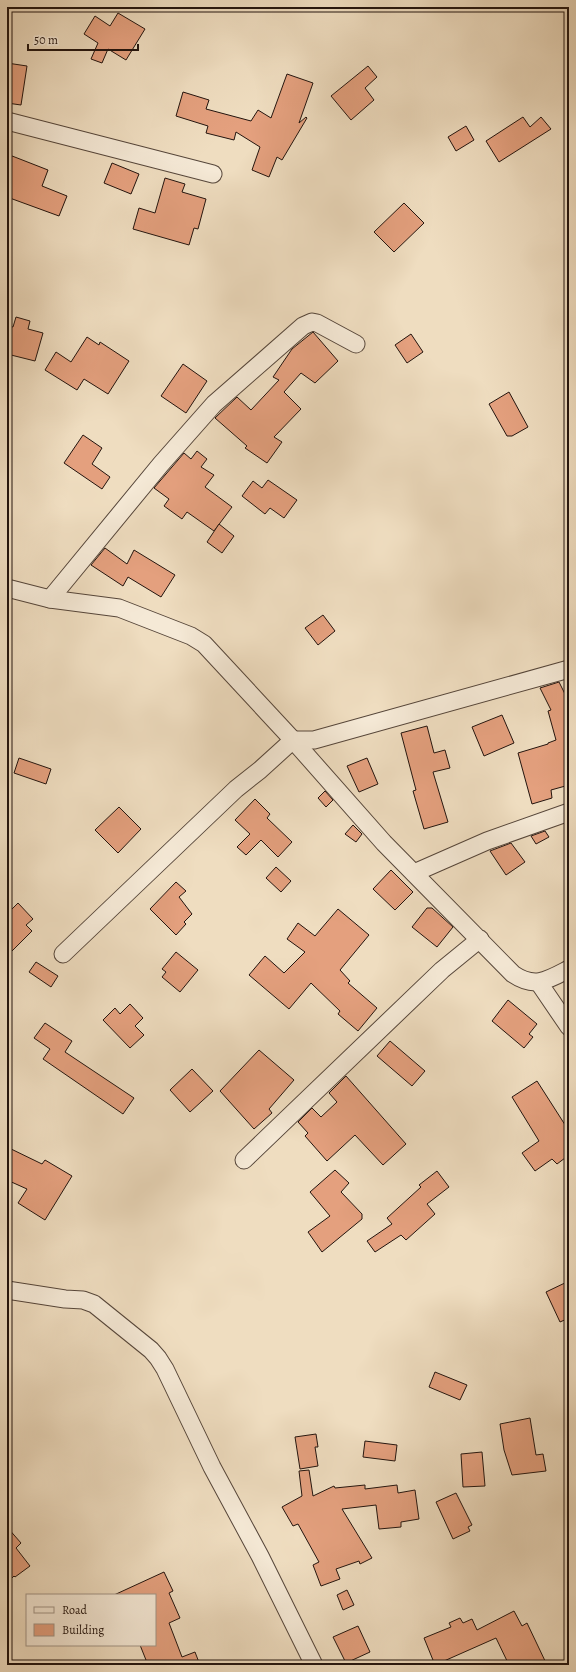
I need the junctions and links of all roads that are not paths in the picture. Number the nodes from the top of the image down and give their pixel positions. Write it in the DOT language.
graph roads {
  1 [pos="7,121"];
  2 [pos="213,174"];
  3 [pos="356,344"];
  4 [pos="7,588"];
  5 [pos="50,599"];
  6 [pos="569,669"];
  7 [pos="294,740"];
  8 [pos="569,812"];
  9 [pos="414,873"];
  10 [pos="480,939"];
  11 [pos="63,954"];
  12 [pos="569,968"];
  13 [pos="539,982"];
  14 [pos="569,1027"];
  15 [pos="244,1160"];
  16 [pos="7,1290"];
  17 [pos="314,1665"];
  1 -- 2 [label="street"];
  3 -- 5 [label="street"];
  4 -- 5 [label="street"];
  5 -- 7 [label="street"];
  6 -- 7 [label="street"];
  7 -- 9 [label="street"];
  7 -- 11 [label="street"];
  8 -- 9 [label="street"];
  9 -- 10 [label="street"];
  10 -- 13 [label="street"];
  10 -- 15 [label="street"];
  12 -- 13 [label="street"];
  13 -- 14 [label="street"];
  16 -- 17 [label="street"];
}
